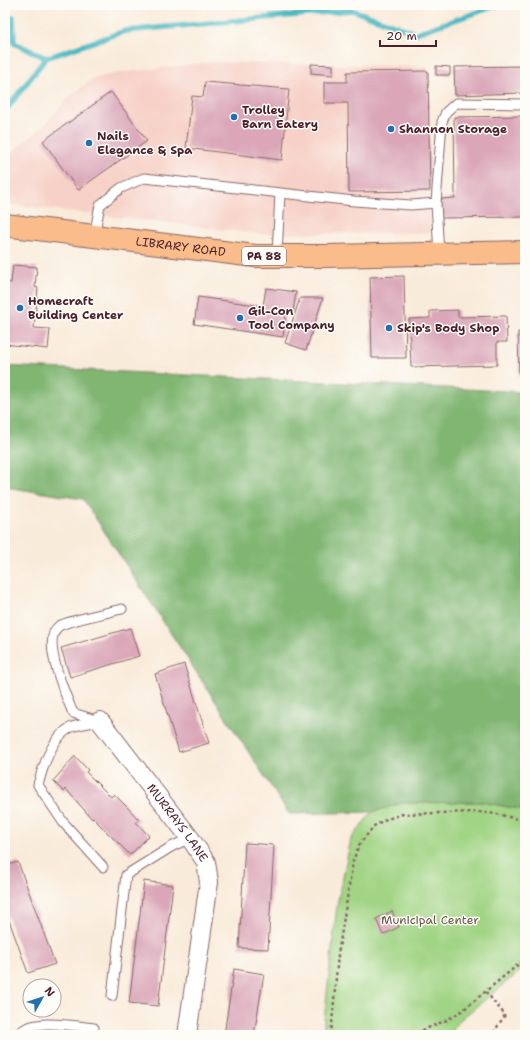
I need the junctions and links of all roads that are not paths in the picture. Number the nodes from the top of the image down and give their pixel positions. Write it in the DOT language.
graph roads {
  1 [pos="525,104"];
  2 [pos="280,193"];
  3 [pos="436,203"];
  4 [pos="5,225"];
  5 [pos="94,236"];
  6 [pos="525,252"];
  7 [pos="439,254"];
  8 [pos="277,256"];
  9 [pos="122,609"];
  10 [pos="100,721"];
  11 [pos="190,838"];
  12 [pos="103,867"];
  13 [pos="112,996"];
  14 [pos="94,1028"];
  15 [pos="18,1035"];
  16 [pos="187,1035"];
  1 -- 3 [label="lane"];
  2 -- 3 [label="lane"];
  2 -- 5 [label="lane"];
  2 -- 8 [label="lane"];
  3 -- 7 [label="lane"];
  4 -- 5 [label="main road, LIBRARY ROAD / PA 88"];
  5 -- 8 [label="main road, LIBRARY ROAD / PA 88"];
  6 -- 7 [label="main road, LIBRARY ROAD / PA 88"];
  7 -- 8 [label="main road, LIBRARY ROAD / PA 88"];
  9 -- 10 [label="lane"];
  10 -- 11 [label="street, MURRAYS LANE"];
  10 -- 12 [label="lane"];
  11 -- 13 [label="lane"];
  11 -- 16 [label="street, MURRAYS LANE"];
  14 -- 15 [label="lane"];
}
